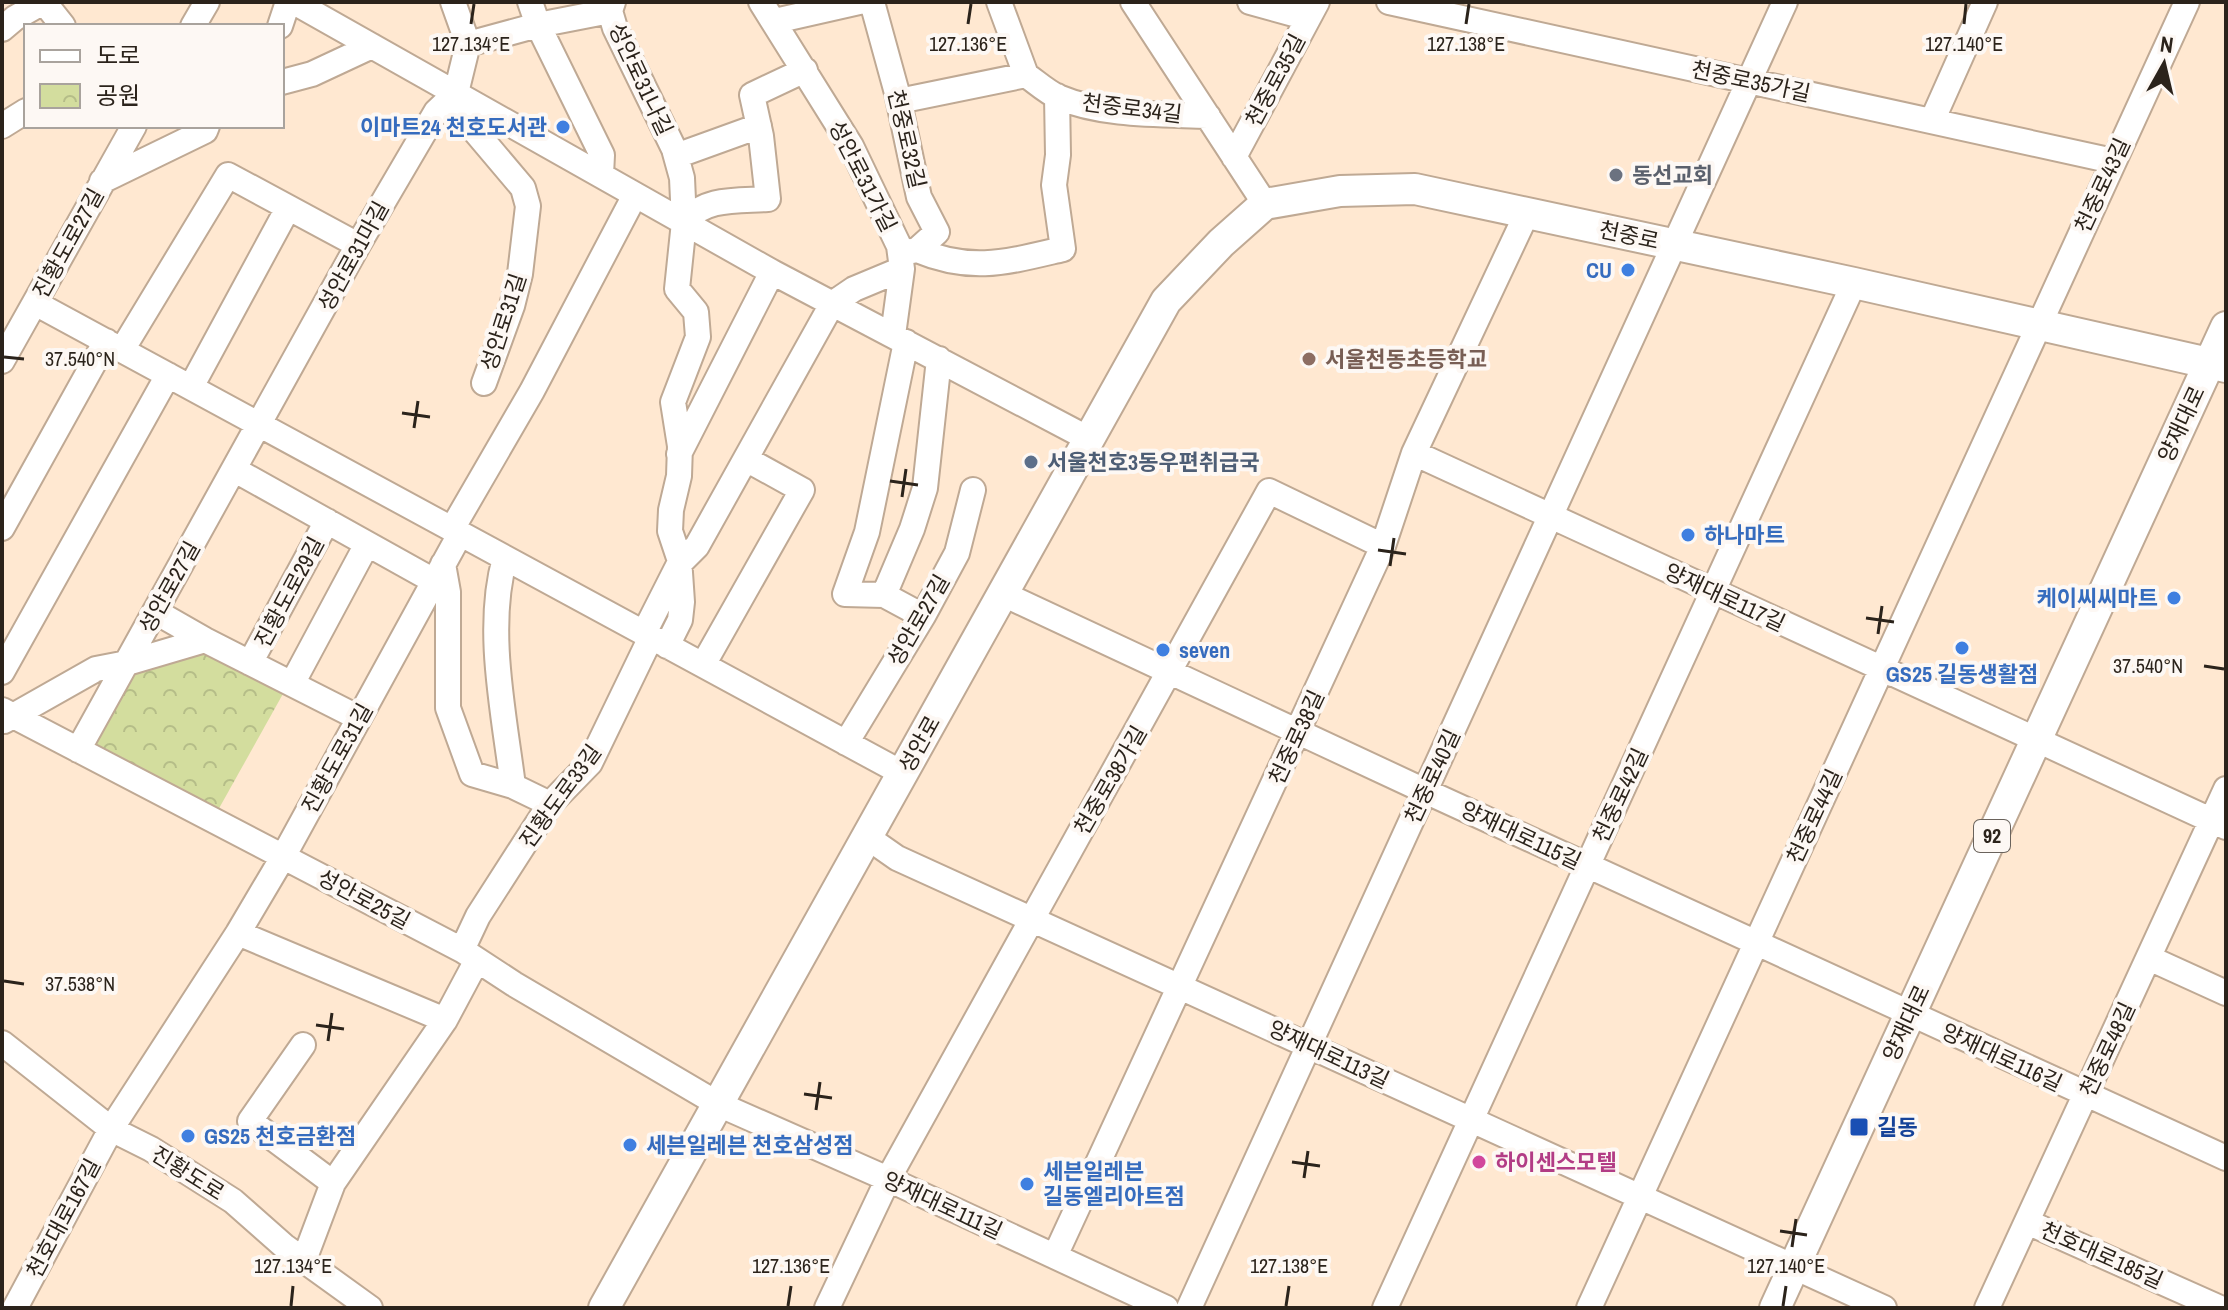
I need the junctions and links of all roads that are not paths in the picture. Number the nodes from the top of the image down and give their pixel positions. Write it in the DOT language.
graph roads {
  1 [pos="43,2"];
  2 [pos="207,2"];
  3 [pos="288,2"];
  4 [pos="294,2"];
  5 [pos="453,2"];
  6 [pos="530,2"];
  7 [pos="859,2"];
  8 [pos="872,2"];
  9 [pos="999,2"];
  10 [pos="1133,2"];
  11 [pos="1250,2"];
  12 [pos="1389,2"];
  13 [pos="1785,2"];
  14 [pos="1985,2"];
  15 [pos="2187,2"];
  16 [pos="612,6"];
  17 [pos="1277,7"];
  18 [pos="1312,10"];
  19 [pos="768,12"];
  20 [pos="61,24"];
  21 [pos="194,24"];
  22 [pos="281,24"];
  23 [pos="538,25"];
  24 [pos="2,29"];
  25 [pos="468,44"];
  26 [pos="372,46"];
  27 [pos="805,70"];
  28 [pos="1026,75"];
  29 [pos="1750,80"];
  30 [pos="284,81"];
  31 [pos="456,93"];
  32 [pos="1057,96"];
  33 [pos="899,101"];
  34 [pos="24,112"];
  35 [pos="1208,116"];
  36 [pos="1932,121"];
  37 [pos="2,126"];
  38 [pos="759,126"];
  39 [pos="133,128"];
  40 [pos="206,128"];
  41 [pos="676,156"];
  42 [pos="1234,157"];
  43 [pos="2113,161"];
  44 [pos="601,175"];
  45 [pos="102,181"];
  46 [pos="635,195"];
  47 [pos="1265,204"];
  48 [pos="288,208"];
  49 [pos="1527,213"];
  50 [pos="684,222"];
  51 [pos="358,245"];
  52 [pos="1676,245"];
  53 [pos="906,258"];
  54 [pos="772,272"];
  55 [pos="1854,283"];
  56 [pos="832,304"];
  57 [pos="2,311"];
  58 [pos="29,313"];
  59 [pos="2038,325"];
  60 [pos="2226,327"];
  61 [pos="900,339"];
  62 [pos="114,346"];
  63 [pos="939,359"];
  64 [pos="2,361"];
  65 [pos="2217,365"];
  66 [pos="168,375"];
  67 [pos="484,383"];
  68 [pos="191,387"];
  69 [pos="260,425"];
  70 [pos="1089,439"];
  71 [pos="1414,453"];
  72 [pos="679,454"];
  73 [pos="746,459"];
  74 [pos="235,470"];
  75 [pos="973,490"];
  76 [pos="1552,515"];
  77 [pos="327,521"];
  78 [pos="2,528"];
  79 [pos="456,531"];
  80 [pos="367,544"];
  81 [pos="1383,546"];
  82 [pos="505,558"];
  83 [pos="679,564"];
  84 [pos="439,573"];
  85 [pos="1714,591"];
  86 [pos="1003,594"];
  87 [pos="884,595"];
  88 [pos="156,612"];
  89 [pos="923,616"];
  90 [pos="654,639"];
  91 [pos="205,640"];
  92 [pos="127,663"];
  93 [pos="250,663"];
  94 [pos="703,665"];
  95 [pos="1880,670"];
  96 [pos="2,672"];
  97 [pos="1170,672"];
  98 [pos="292,684"];
  99 [pos="5,716"];
  100 [pos="359,718"];
  101 [pos="1298,732"];
  102 [pos="2036,739"];
  103 [pos="846,743"];
  104 [pos="78,750"];
  105 [pos="902,773"];
  106 [pos="513,786"];
  107 [pos="2226,789"];
  108 [pos="1425,791"];
  109 [pos="550,804"];
  110 [pos="2219,823"];
  111 [pos="867,837"];
  112 [pos="283,857"];
  113 [pos="1587,866"];
  114 [pos="1031,919"];
  115 [pos="238,933"];
  116 [pos="1756,943"];
  117 [pos="469,955"];
  118 [pos="2149,958"];
  119 [pos="1180,986"];
  120 [pos="2226,993"];
  121 [pos="1910,1014"];
  122 [pos="445,1020"];
  123 [pos="2,1043"];
  124 [pos="303,1045"];
  125 [pos="1309,1045"];
  126 [pos="2086,1095"];
  127 [pos="718,1104"];
  128 [pos="1472,1119"];
  129 [pos="111,1129"];
  130 [pos="2226,1158"];
  131 [pos="888,1179"];
  132 [pos="333,1183"];
  133 [pos="1639,1196"];
  134 [pos="2027,1222"];
  135 [pos="1055,1256"];
  136 [pos="304,1260"];
  137 [pos="1794,1267"];
  138 [pos="15,1308"];
  139 [pos="370,1308"];
  140 [pos="604,1308"];
  141 [pos="827,1308"];
  142 [pos="1166,1308"];
  143 [pos="1189,1308"];
  144 [pos="1385,1308"];
  145 [pos="1589,1308"];
  146 [pos="1775,1308"];
  147 [pos="1884,1308"];
  148 [pos="1987,1308"];
  149 [pos="2220,1308"];
  1 -- 20 [label="street"];
  1 -- 24 [label="street"];
  2 -- 21 [label="street"];
  3 -- 22 [label="street"];
  4 -- 26 [label="street"];
  5 -- 25 [label="street"];
  6 -- 23 [label="street"];
  7 -- 19 [label="street"];
  8 -- 33 [label="street, 천중로32길"];
  9 -- 28 [label="street"];
  10 -- 35 [label="street"];
  11 -- 17 [label="street"];
  12 -- 29 [label="street, 천중로35가길"];
  13 -- 29 [label="street, 천중로40길"];
  14 -- 36 [label="street"];
  15 -- 43 [label="street, 천중로43길"];
  16 -- 23 [label="street"];
  16 -- 41 [label="street, 성안로31나길"];
  17 -- 18 [label="street"];
  18 -- 42 [label="street, 천중로35길"];
  19 -- 27 [label="street, 성안로31가길"];
  23 -- 25 [label="street"];
  23 -- 44 [label="street"];
  25 -- 31 [label="street"];
  26 -- 30 [label="street"];
  26 -- 31 [label="street"];
  27 -- 38 [label="street"];
  27 -- 53 [label="street, 성안로31가길"];
  28 -- 32 [label="street, 천중로34길"];
  28 -- 33 [label="street"];
  29 -- 36 [label="street, 천중로35가길"];
  29 -- 52 [label="street, 천중로40길"];
  31 -- 44 [label="street"];
  31 -- 51 [label="street, 성안로31마길"];
  31 -- 67 [label="street, 성안로31길"];
  32 -- 35 [label="street, 천중로34길"];
  32 -- 53 [label="street, 천중로34길"];
  33 -- 53 [label="street, 천중로32길"];
  34 -- 37 [label="street"];
  35 -- 42 [label="street"];
  36 -- 43 [label="street, 천중로35가길"];
  38 -- 41 [label="street, 성안로31나길"];
  38 -- 50 [label="street"];
  39 -- 45 [label="street, 진황도로27길"];
  40 -- 45 [label="street"];
  41 -- 50 [label="street, 성안로31나길"];
  42 -- 47 [label="street"];
  43 -- 59 [label="street, 천중로43길"];
  44 -- 46 [label="street"];
  45 -- 58 [label="street, 진황도로27길"];
  46 -- 50 [label="street"];
  46 -- 79 [label="street, 진황도로31길"];
  47 -- 49 [label="main road, 천중로"];
  47 -- 70 [label="main road, 성안로"];
  48 -- 51 [label="street"];
  48 -- 62 [label="street"];
  48 -- 68 [label="street"];
  49 -- 52 [label="main road, 천중로"];
  49 -- 71 [label="street, 천중로38길"];
  50 -- 54 [label="street"];
  50 -- 72 [label="street"];
  51 -- 69 [label="street, 성안로31마길"];
  52 -- 55 [label="main road, 천중로"];
  52 -- 76 [label="street, 천중로40길"];
  53 -- 56 [label="street"];
  53 -- 61 [label="street, 성안로31가길"];
  54 -- 56 [label="street"];
  54 -- 72 [label="street"];
  55 -- 59 [label="main road, 천중로"];
  55 -- 85 [label="street, 천중로42길"];
  56 -- 61 [label="street"];
  56 -- 73 [label="street"];
  57 -- 58 [label="street"];
  58 -- 62 [label="street"];
  58 -- 64 [label="street, 진황도로27길"];
  59 -- 65 [label="main road, 천중로"];
  59 -- 95 [label="street, 천중로44길"];
  60 -- 65 [label="main road, 양재대로 / 92"];
  61 -- 63 [label="street"];
  61 -- 87 [label="street"];
  62 -- 66 [label="street"];
  62 -- 78 [label="street"];
  63 -- 70 [label="street"];
  63 -- 87 [label="street"];
  65 -- 102 [label="main road, 양재대로 / 92"];
  66 -- 68 [label="street"];
  66 -- 96 [label="street"];
  68 -- 69 [label="street"];
  69 -- 74 [label="street, 성안로27길"];
  69 -- 79 [label="street"];
  70 -- 86 [label="main road, 성안로"];
  71 -- 76 [label="street, 양재대로117길"];
  71 -- 81 [label="street, 천중로38길"];
  72 -- 83 [label="street"];
  73 -- 83 [label="street"];
  73 -- 94 [label="street"];
  74 -- 77 [label="street"];
  74 -- 88 [label="street, 성안로27길"];
  75 -- 89 [label="street, 성안로27길"];
  76 -- 85 [label="street, 양재대로117길"];
  76 -- 108 [label="street, 천중로40길"];
  77 -- 80 [label="street"];
  77 -- 93 [label="street, 진황도로29길"];
  79 -- 82 [label="street"];
  79 -- 84 [label="street, 진황도로31길"];
  80 -- 84 [label="street"];
  80 -- 98 [label="street, 진황도로29길"];
  81 -- 97 [label="street, 천중로38가길"];
  81 -- 101 [label="street, 천중로38길"];
  82 -- 90 [label="street"];
  82 -- 106 [label="street"];
  83 -- 90 [label="street"];
  84 -- 100 [label="street, 진황도로31길"];
  84 -- 106 [label="street"];
  85 -- 95 [label="street, 양재대로117길"];
  85 -- 113 [label="street, 천중로42길"];
  86 -- 97 [label="street, 양재대로115길"];
  86 -- 105 [label="main road, 성안로"];
  87 -- 89 [label="street"];
  88 -- 91 [label="street, 진황도로29길"];
  88 -- 92 [label="street, 성안로27길"];
  89 -- 103 [label="street, 성안로27길"];
  90 -- 94 [label="street"];
  90 -- 109 [label="street, 진황도로33길"];
  91 -- 92 [label="street"];
  91 -- 93 [label="street, 진황도로29길"];
  92 -- 99 [label="street"];
  92 -- 104 [label="street, 성안로27길"];
  93 -- 98 [label="street, 진황도로29길"];
  94 -- 103 [label="street"];
  95 -- 102 [label="street, 양재대로117길"];
  95 -- 116 [label="street, 천중로44길"];
  97 -- 101 [label="street, 양재대로115길"];
  97 -- 114 [label="street, 천중로38가길"];
  98 -- 100 [label="street, 진황도로29길"];
  99 -- 104 [label="street, 성안로25길"];
  100 -- 112 [label="street, 진황도로31길"];
  101 -- 108 [label="street, 양재대로115길"];
  101 -- 119 [label="street, 천중로38길"];
  102 -- 110 [label="street"];
  102 -- 121 [label="main road, 양재대로 / 92"];
  103 -- 105 [label="street"];
  104 -- 112 [label="street, 성안로25길"];
  105 -- 111 [label="main road, 성안로"];
  106 -- 109 [label="street"];
  107 -- 110 [label="street, 천중로48길"];
  108 -- 113 [label="street, 양재대로115길"];
  108 -- 125 [label="street, 천중로40길"];
  109 -- 117 [label="street, 진황도로33길"];
  110 -- 118 [label="street, 천중로48길"];
  111 -- 114 [label="street, 양재대로113길"];
  111 -- 127 [label="main road, 성안로"];
  112 -- 115 [label="street, 진황도로31길"];
  112 -- 117 [label="street, 성안로25길"];
  113 -- 116 [label="street, 양재대로115길"];
  113 -- 128 [label="street, 천중로42길"];
  114 -- 119 [label="street, 양재대로113길"];
  114 -- 131 [label="street, 천중로38가길"];
  115 -- 122 [label="street"];
  115 -- 129 [label="street, 진황도로31길"];
  116 -- 121 [label="street, 양재대로115길"];
  116 -- 133 [label="street, 천중로44길"];
  117 -- 122 [label="street, 진황도로33길"];
  117 -- 127 [label="street, 성안로25길"];
  118 -- 120 [label="street"];
  118 -- 126 [label="street, 천중로48길"];
  119 -- 125 [label="street, 양재대로113길"];
  119 -- 135 [label="street, 천중로38길"];
  121 -- 126 [label="street, 양재대로116길"];
  121 -- 137 [label="main road, 양재대로 / 92"];
  122 -- 132 [label="street, 진황도로33길"];
  123 -- 129 [label="street, 진황도로"];
  124 -- 132 [label="street"];
  125 -- 128 [label="street, 양재대로113길"];
  125 -- 143 [label="street, 천중로40길"];
  126 -- 130 [label="street, 양재대로116길"];
  126 -- 134 [label="street, 천중로48길"];
  127 -- 131 [label="street, 양재대로111길"];
  127 -- 140 [label="main road, 성안로"];
  128 -- 133 [label="street, 양재대로113길"];
  128 -- 144 [label="street, 천중로42길"];
  129 -- 136 [label="street, 진황도로"];
  129 -- 138 [label="street, 천호대로167길"];
  131 -- 135 [label="street, 양재대로111길"];
  131 -- 141 [label="street, 천중로38가길"];
  132 -- 136 [label="street, 진황도로33길"];
  133 -- 137 [label="street, 양재대로113길"];
  133 -- 145 [label="street, 천중로44길"];
  134 -- 148 [label="street, 천중로48길"];
  134 -- 149 [label="street, 천호대로185길"];
  135 -- 142 [label="street, 양재대로111길"];
  136 -- 139 [label="street, 진황도로"];
  137 -- 146 [label="main road, 양재대로 / 92"];
  137 -- 147 [label="street, 양재대로113길"];
}
